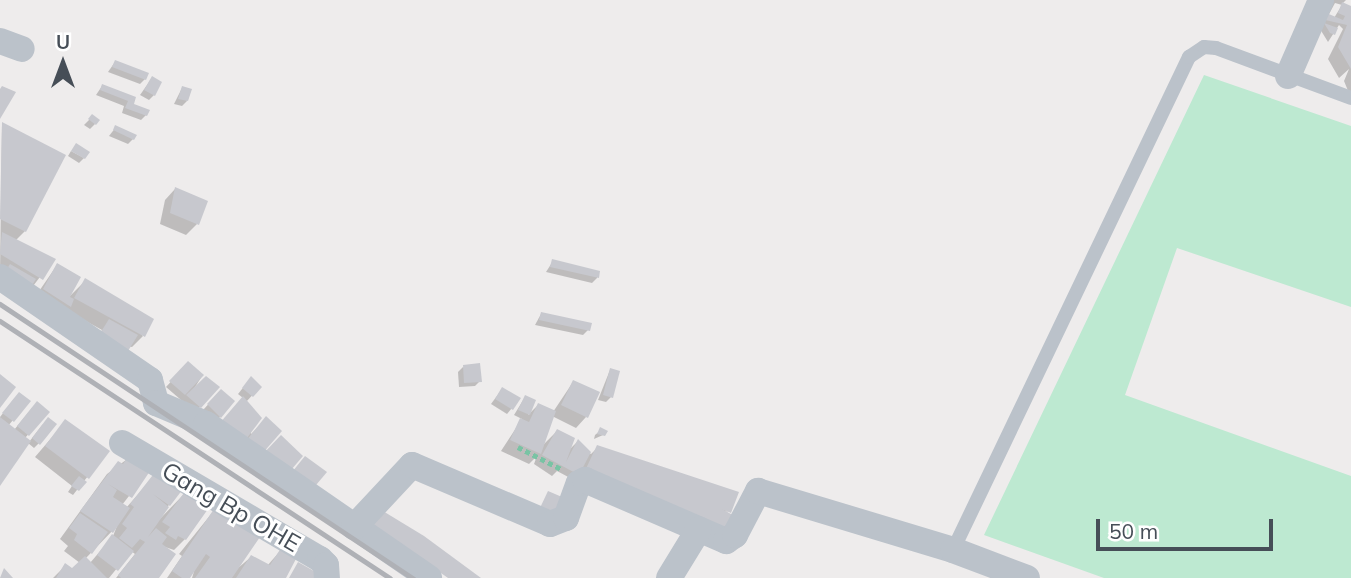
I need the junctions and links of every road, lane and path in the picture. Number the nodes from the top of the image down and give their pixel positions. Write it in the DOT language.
graph roads {
  1 [pos="1321,0"];
  2 [pos="1288,76"];
  3 [pos="1351,98"];
  4 [pos="0,277"];
  5 [pos="122,443"];
  6 [pos="518,447"];
  7 [pos="582,482"];
  8 [pos="354,527"];
  9 [pos="699,529"];
  10 [pos="953,550"];
  11 [pos="327,578"];
  12 [pos="429,578"];
  13 [pos="669,578"];
  14 [pos="1027,578"];
  1 -- 2 [label="street"];
  2 -- 3 [label="lane"];
  2 -- 10 [label="lane"];
  4 -- 8 [label="street"];
  5 -- 11 [label="street, Gang Bp OHE"];
  6 -- 7 [label="path"];
  7 -- 8 [label="street"];
  7 -- 9 [label="street"];
  8 -- 12 [label="street"];
  9 -- 10 [label="street"];
  9 -- 13 [label="street"];
  10 -- 14 [label="street"];
}
